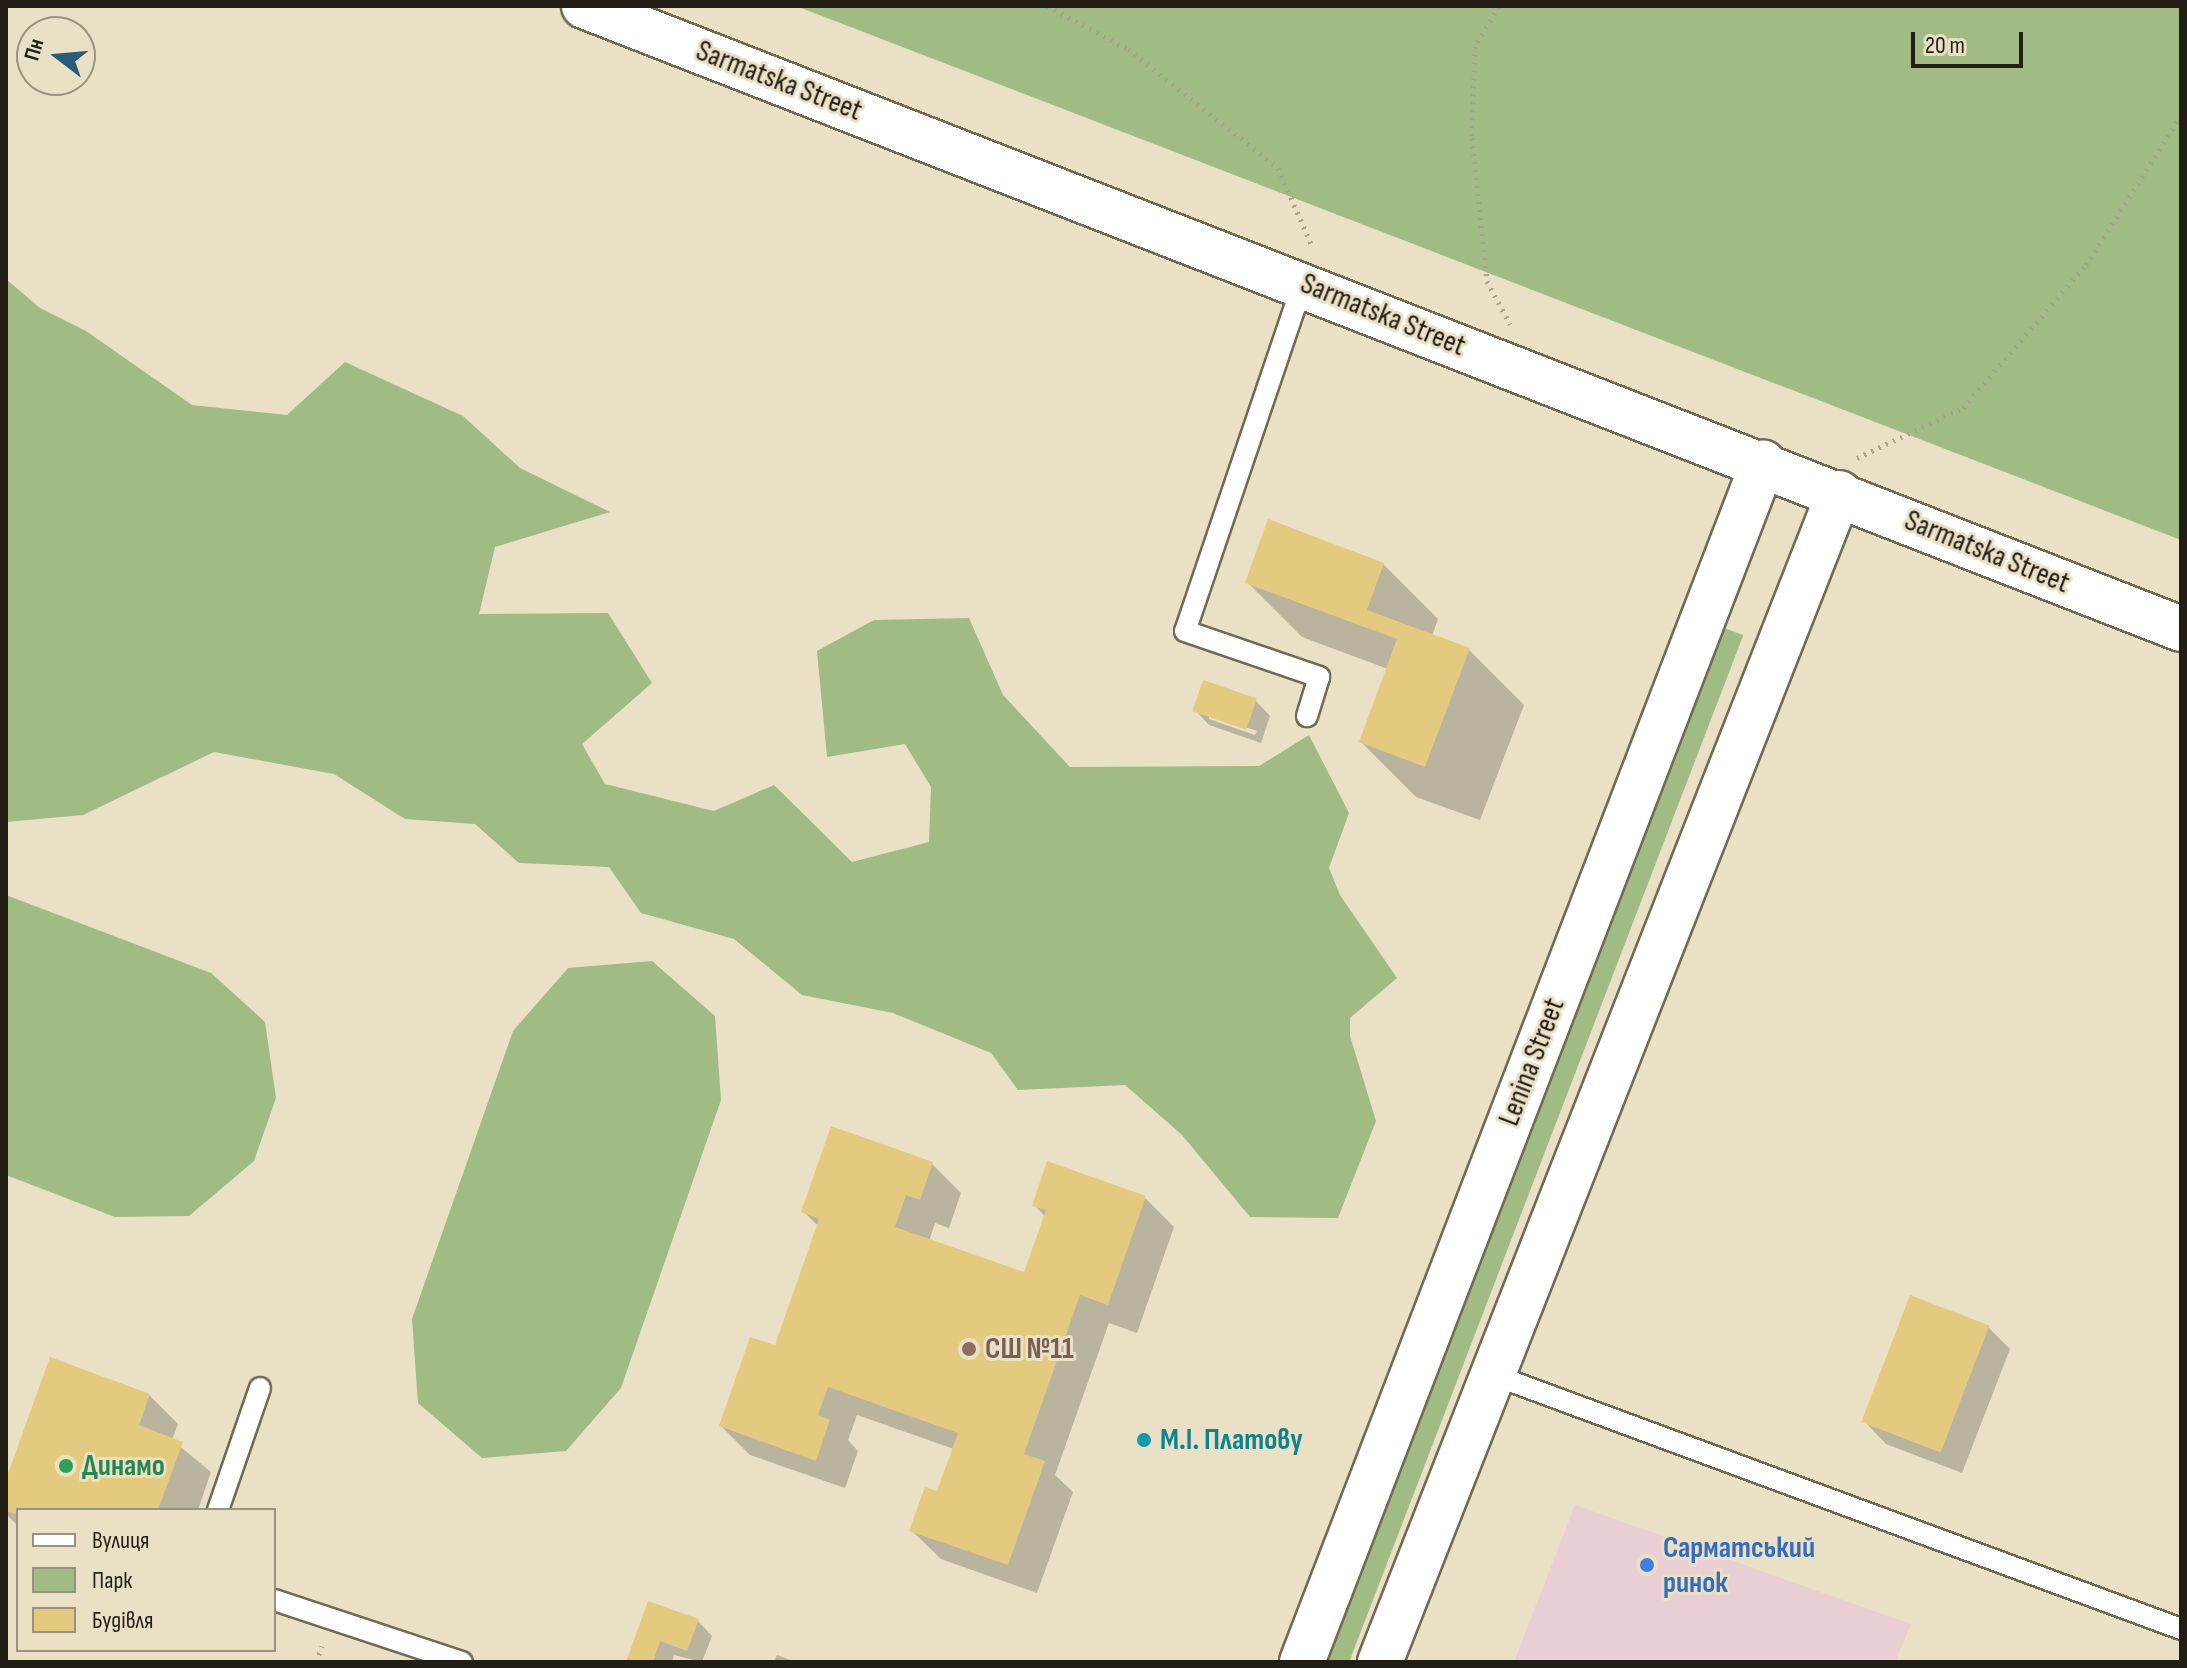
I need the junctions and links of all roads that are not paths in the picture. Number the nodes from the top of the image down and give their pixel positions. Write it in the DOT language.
graph roads {
  1 [pos="584,6"];
  2 [pos="1318,289"];
  3 [pos="1763,463"];
  4 [pos="1824,487"];
  5 [pos="2181,629"];
  6 [pos="1307,716"];
  7 [pos="1489,1373"];
  8 [pos="260,1388"];
  9 [pos="219,1508"];
  10 [pos="276,1601"];
  11 [pos="2181,1629"];
  12 [pos="462,1662"];
  13 [pos="1302,1662"];
  14 [pos="1380,1662"];
  1 -- 2 [label="street, Sarmatska Street"];
  2 -- 3 [label="street, Sarmatska Street"];
  2 -- 6 [label="lane"];
  3 -- 4 [label="street, Sarmatska Street"];
  3 -- 13 [label="street, Lenina Street"];
  4 -- 5 [label="street, Sarmatska Street"];
  4 -- 7 [label="street"];
  7 -- 11 [label="lane"];
  7 -- 14 [label="street"];
  8 -- 9 [label="lane"];
  10 -- 12 [label="lane"];
}
